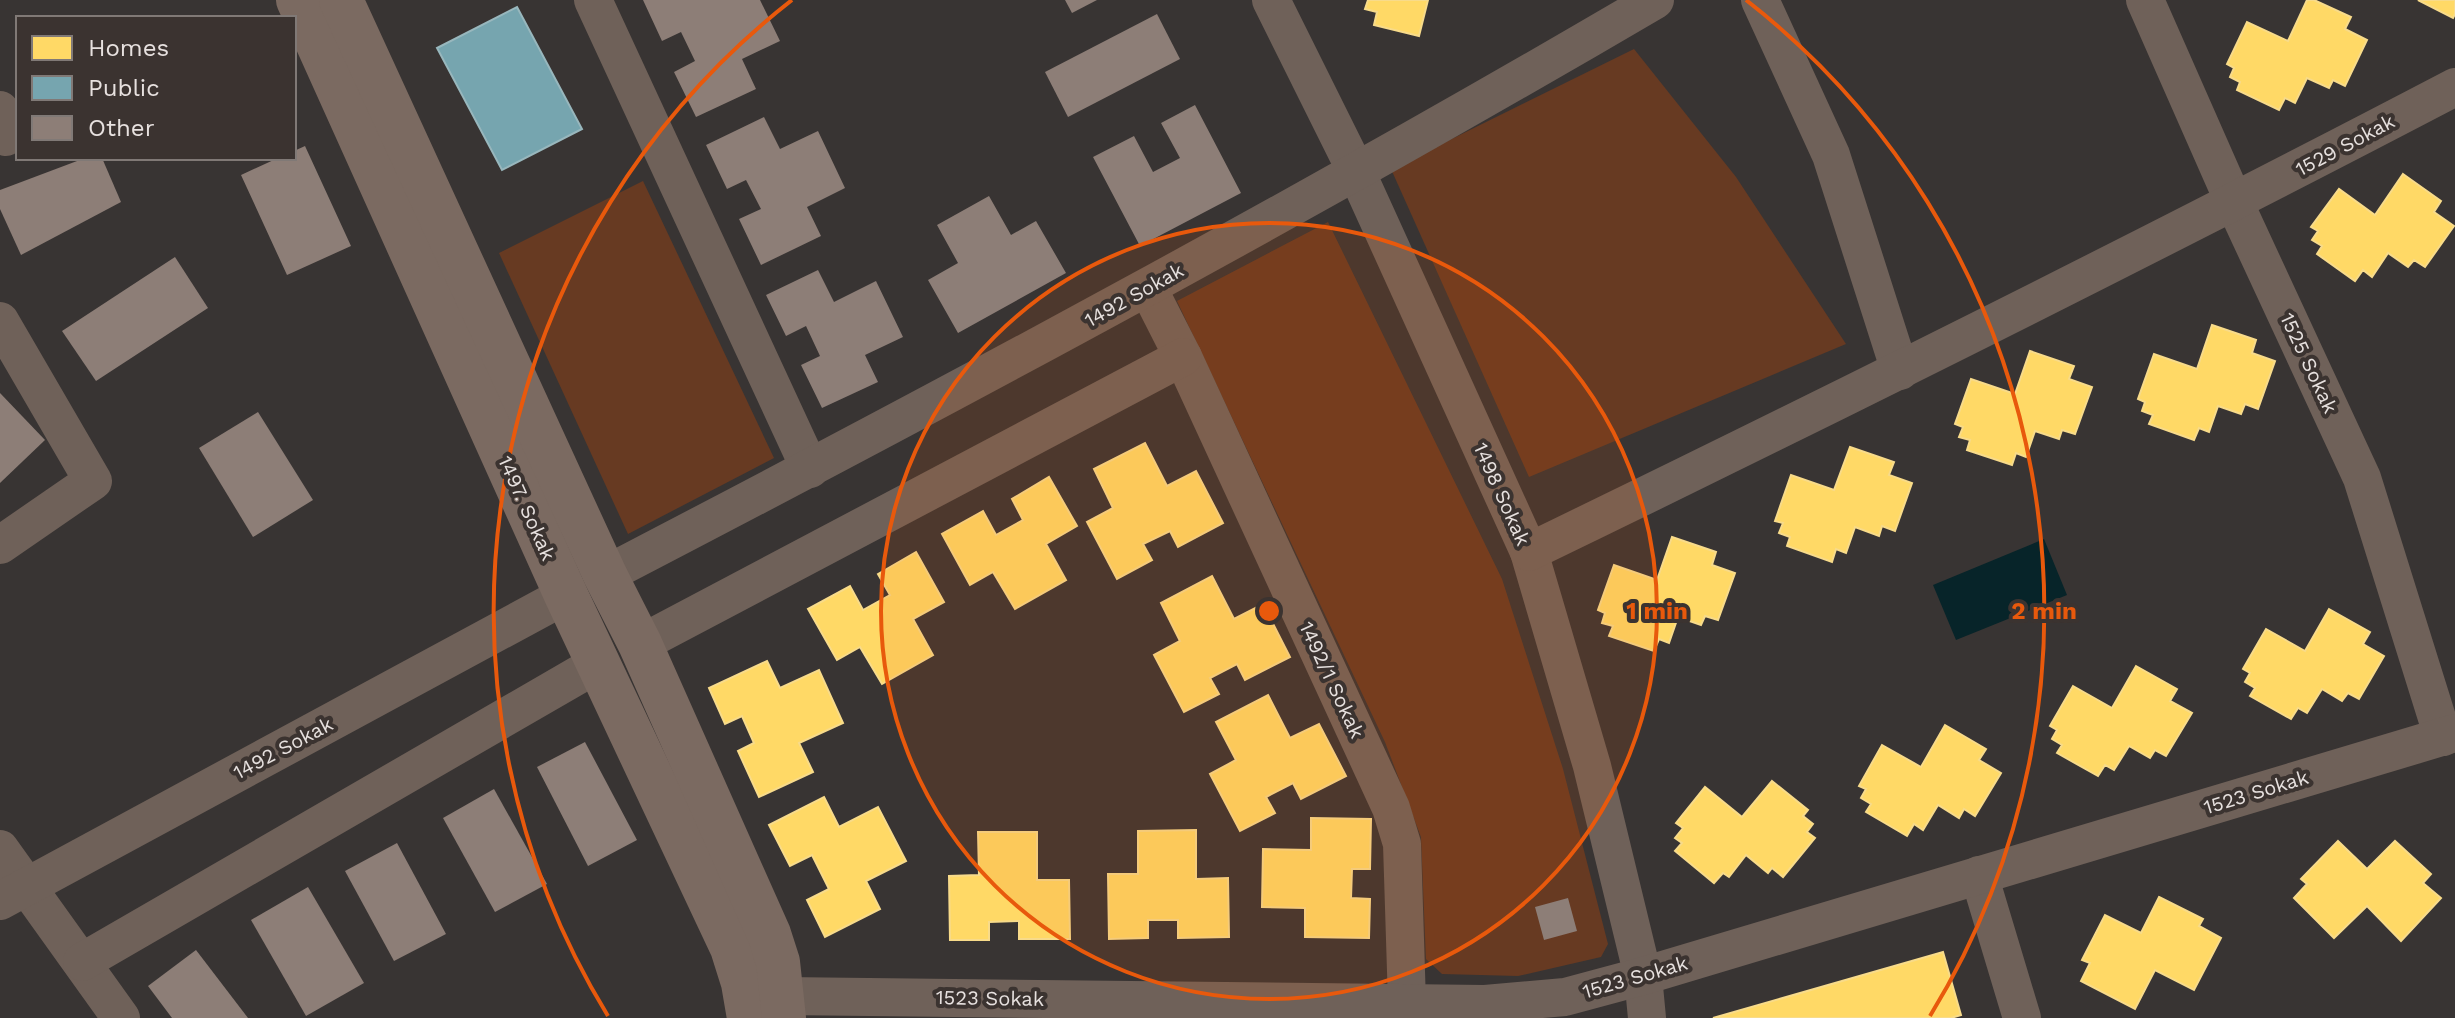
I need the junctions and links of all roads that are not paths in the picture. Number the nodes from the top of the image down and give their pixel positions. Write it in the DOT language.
graph roads {
  1 [pos="593,0"];
  2 [pos="1271,0"];
  3 [pos="1655,0"];
  4 [pos="1760,0"];
  5 [pos="2145,0"];
  6 [pos="321,7"];
  7 [pos="2455,87"];
  8 [pos="1356,171"];
  9 [pos="2234,202"];
  10 [pos="1148,288"];
  11 [pos="0,321"];
  12 [pos="1183,357"];
  13 [pos="1900,371"];
  14 [pos="810,469"];
  15 [pos="0,545"];
  16 [pos="1529,552"];
  17 [pos="605,575"];
  18 [pos="566,595"];
  19 [pos="640,644"];
  20 [pos="599,663"];
  21 [pos="2449,735"];
  22 [pos="0,849"];
  23 [pos="1979,875"];
  24 [pos="13,894"];
  25 [pos="82,962"];
  26 [pos="1643,976"];
  27 [pos="1407,1003"];
  28 [pos="772,1011"];
  29 [pos="121,1018"];
  30 [pos="1647,1018"];
  31 [pos="2022,1018"];
  1 -- 14 [label="street"];
  2 -- 8 [label="street, 1498 Sokak"];
  3 -- 8 [label="street, 1492 Sokak"];
  4 -- 13 [label="street"];
  5 -- 9 [label="street, 1525 Sokak"];
  6 -- 17 [label="street, 1497. Sokak"];
  6 -- 18 [label="street, 1497. Sokak"];
  7 -- 9 [label="street, 1529 Sokak"];
  8 -- 10 [label="street, 1492 Sokak"];
  8 -- 16 [label="street, 1498 Sokak"];
  9 -- 13 [label="street, 1529 Sokak"];
  9 -- 21 [label="street, 1525 Sokak"];
  10 -- 12 [label="street, 1492/1 Sokak"];
  10 -- 14 [label="street, 1492 Sokak"];
  11 -- 15 [label="street"];
  12 -- 19 [label="street"];
  12 -- 27 [label="street, 1492/1 Sokak"];
  13 -- 16 [label="street, 1529 Sokak"];
  14 -- 17 [label="street, 1492 Sokak"];
  16 -- 26 [label="street, 1498 Sokak"];
  17 -- 18 [label="street"];
  17 -- 19 [label="street, 1497. Sokak"];
  18 -- 20 [label="street, 1497. Sokak"];
  18 -- 24 [label="street, 1492 Sokak"];
  19 -- 20 [label="street"];
  19 -- 28 [label="street, 1497. Sokak"];
  20 -- 25 [label="street"];
  20 -- 28 [label="street, 1497. Sokak"];
  21 -- 23 [label="street, 1523 Sokak"];
  22 -- 24 [label="street"];
  23 -- 26 [label="street, 1523 Sokak"];
  23 -- 31 [label="street"];
  24 -- 25 [label="street"];
  25 -- 29 [label="street"];
  26 -- 27 [label="street, 1523 Sokak"];
  26 -- 30 [label="street, 1498 Sokak"];
  27 -- 28 [label="street, 1523 Sokak"];
}
